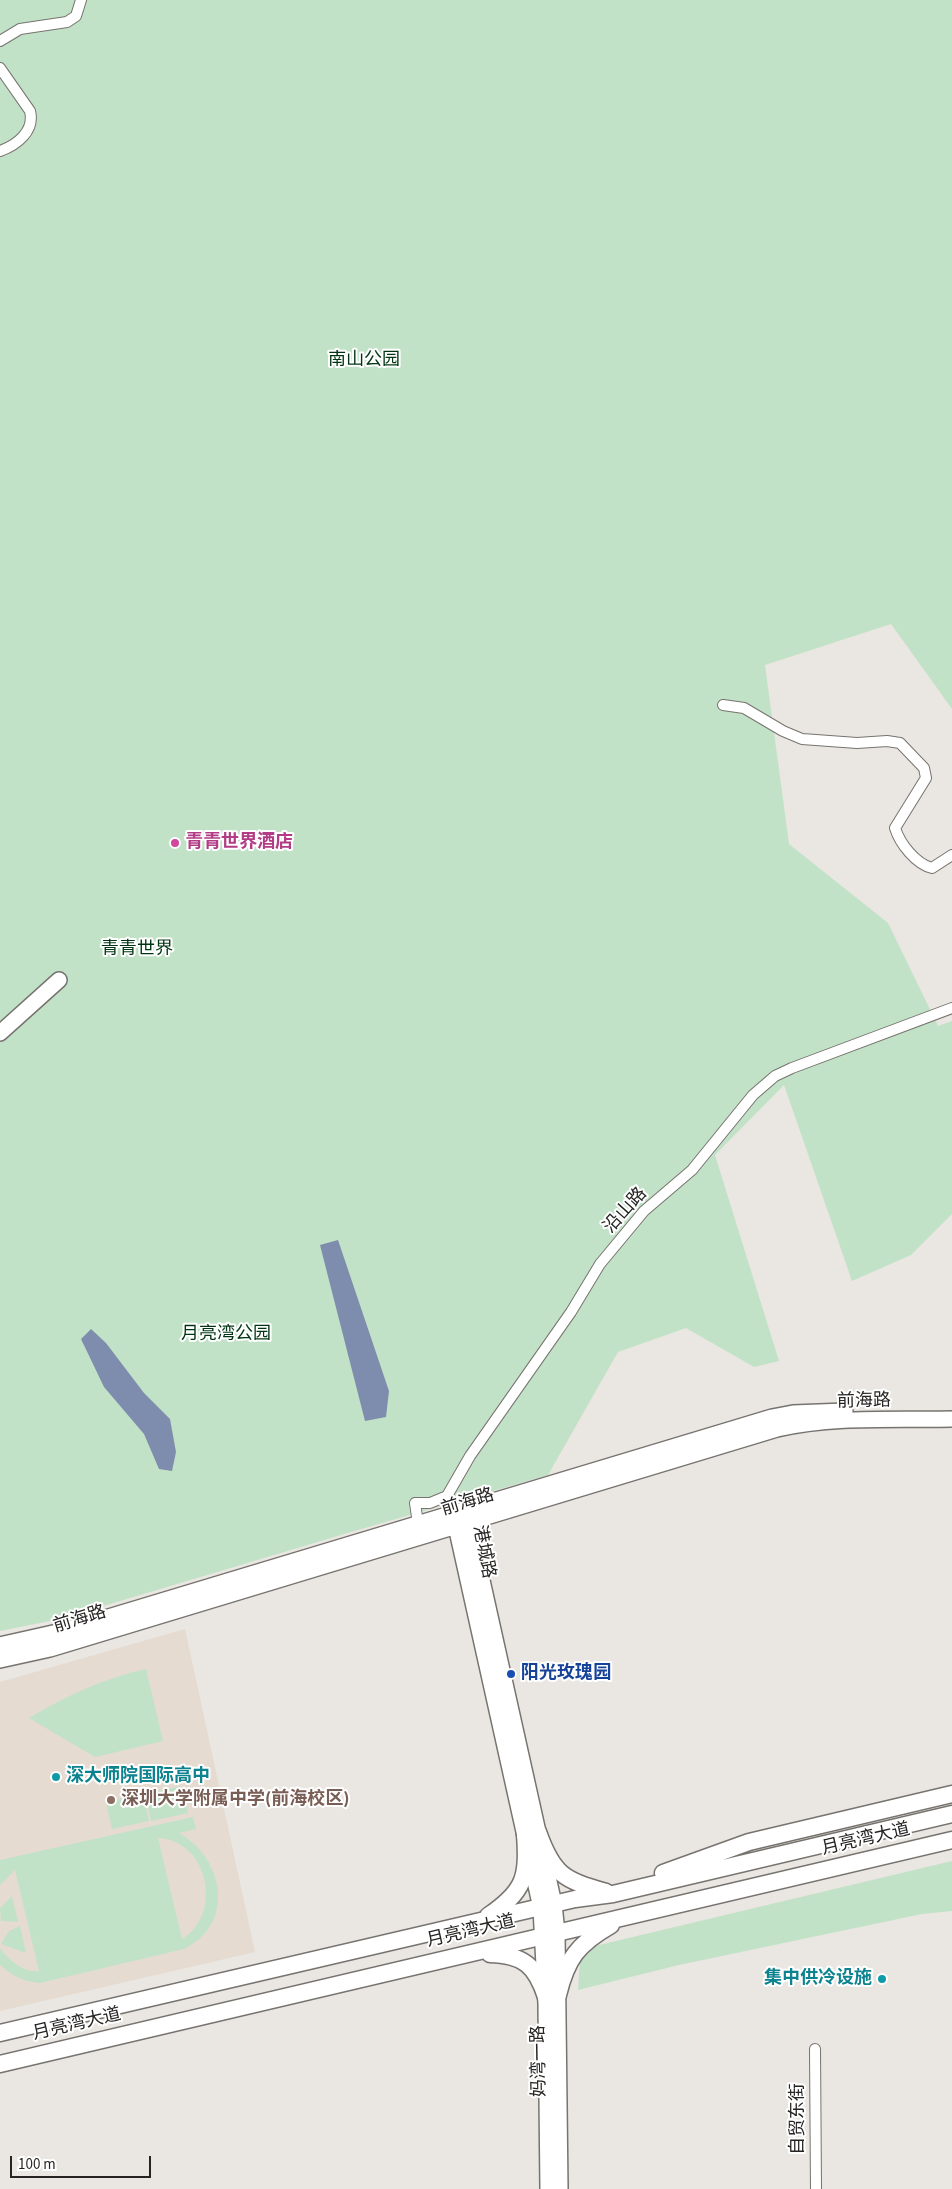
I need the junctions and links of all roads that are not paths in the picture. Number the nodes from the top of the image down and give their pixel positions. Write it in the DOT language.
graph roads {
  1 [pos="81,0"];
  2 [pos="0,41"];
  3 [pos="0,68"];
  4 [pos="0,151"];
  5 [pos="723,704"];
  6 [pos="952,855"];
  7 [pos="59,980"];
  8 [pos="952,1008"];
  9 [pos="0,1033"];
  10 [pos="952,1409"];
  11 [pos="952,1419"];
  12 [pos="462,1520"];
  13 [pos="418,1524"];
  14 [pos="0,1645"];
  15 [pos="0,1660"];
  16 [pos="952,1794"];
  17 [pos="952,1814"];
  18 [pos="532,1833"];
  19 [pos="952,1840"];
  20 [pos="620,1892"];
  21 [pos="548,1906"];
  22 [pos="630,1915"];
  23 [pos="468,1925"];
  24 [pos="550,1934"];
  25 [pos="470,1953"];
  26 [pos="552,1996"];
  27 [pos="0,2033"];
  28 [pos="815,2049"];
  29 [pos="0,2064"];
  30 [pos="548,2189"];
  31 [pos="560,2189"];
  32 [pos="816,2189"];
  1 -- 2 [label="street"];
  3 -- 4 [label="street"];
  5 -- 6 [label="street"];
  7 -- 9 [label="street"];
  8 -- 13 [label="street, 沿山路"];
  10 -- 12 [label="street, 前海路"];
  11 -- 12 [label="street, 前海路"];
  12 -- 13 [label="street, 前海路"];
  12 -- 15 [label="street, 前海路"];
  12 -- 18 [label="street, 港城路"];
  13 -- 14 [label="street, 前海路"];
  16 -- 20 [label="main road"];
  17 -- 20 [label="main road, 月亮湾大道"];
  18 -- 20 [label="main road"];
  18 -- 21 [label="street, 港城路"];
  18 -- 23 [label="main road"];
  19 -- 22 [label="main road, 月亮湾大道"];
  20 -- 21 [label="main road, 月亮湾大道"];
  21 -- 23 [label="main road, 月亮湾大道"];
  21 -- 24 [label="street, 港城路"];
  22 -- 24 [label="main road, 月亮湾大道"];
  22 -- 26 [label="main road"];
  23 -- 27 [label="main road, 月亮湾大道"];
  24 -- 25 [label="main road, 月亮湾大道"];
  24 -- 26 [label="street, 妈湾一路"];
  25 -- 26 [label="main road"];
  25 -- 29 [label="main road, 月亮湾大道"];
  26 -- 30 [label="street, 妈湾一路"];
  26 -- 31 [label="street, 妈湾一路"];
  28 -- 32 [label="street, 自贸东街"];
}
